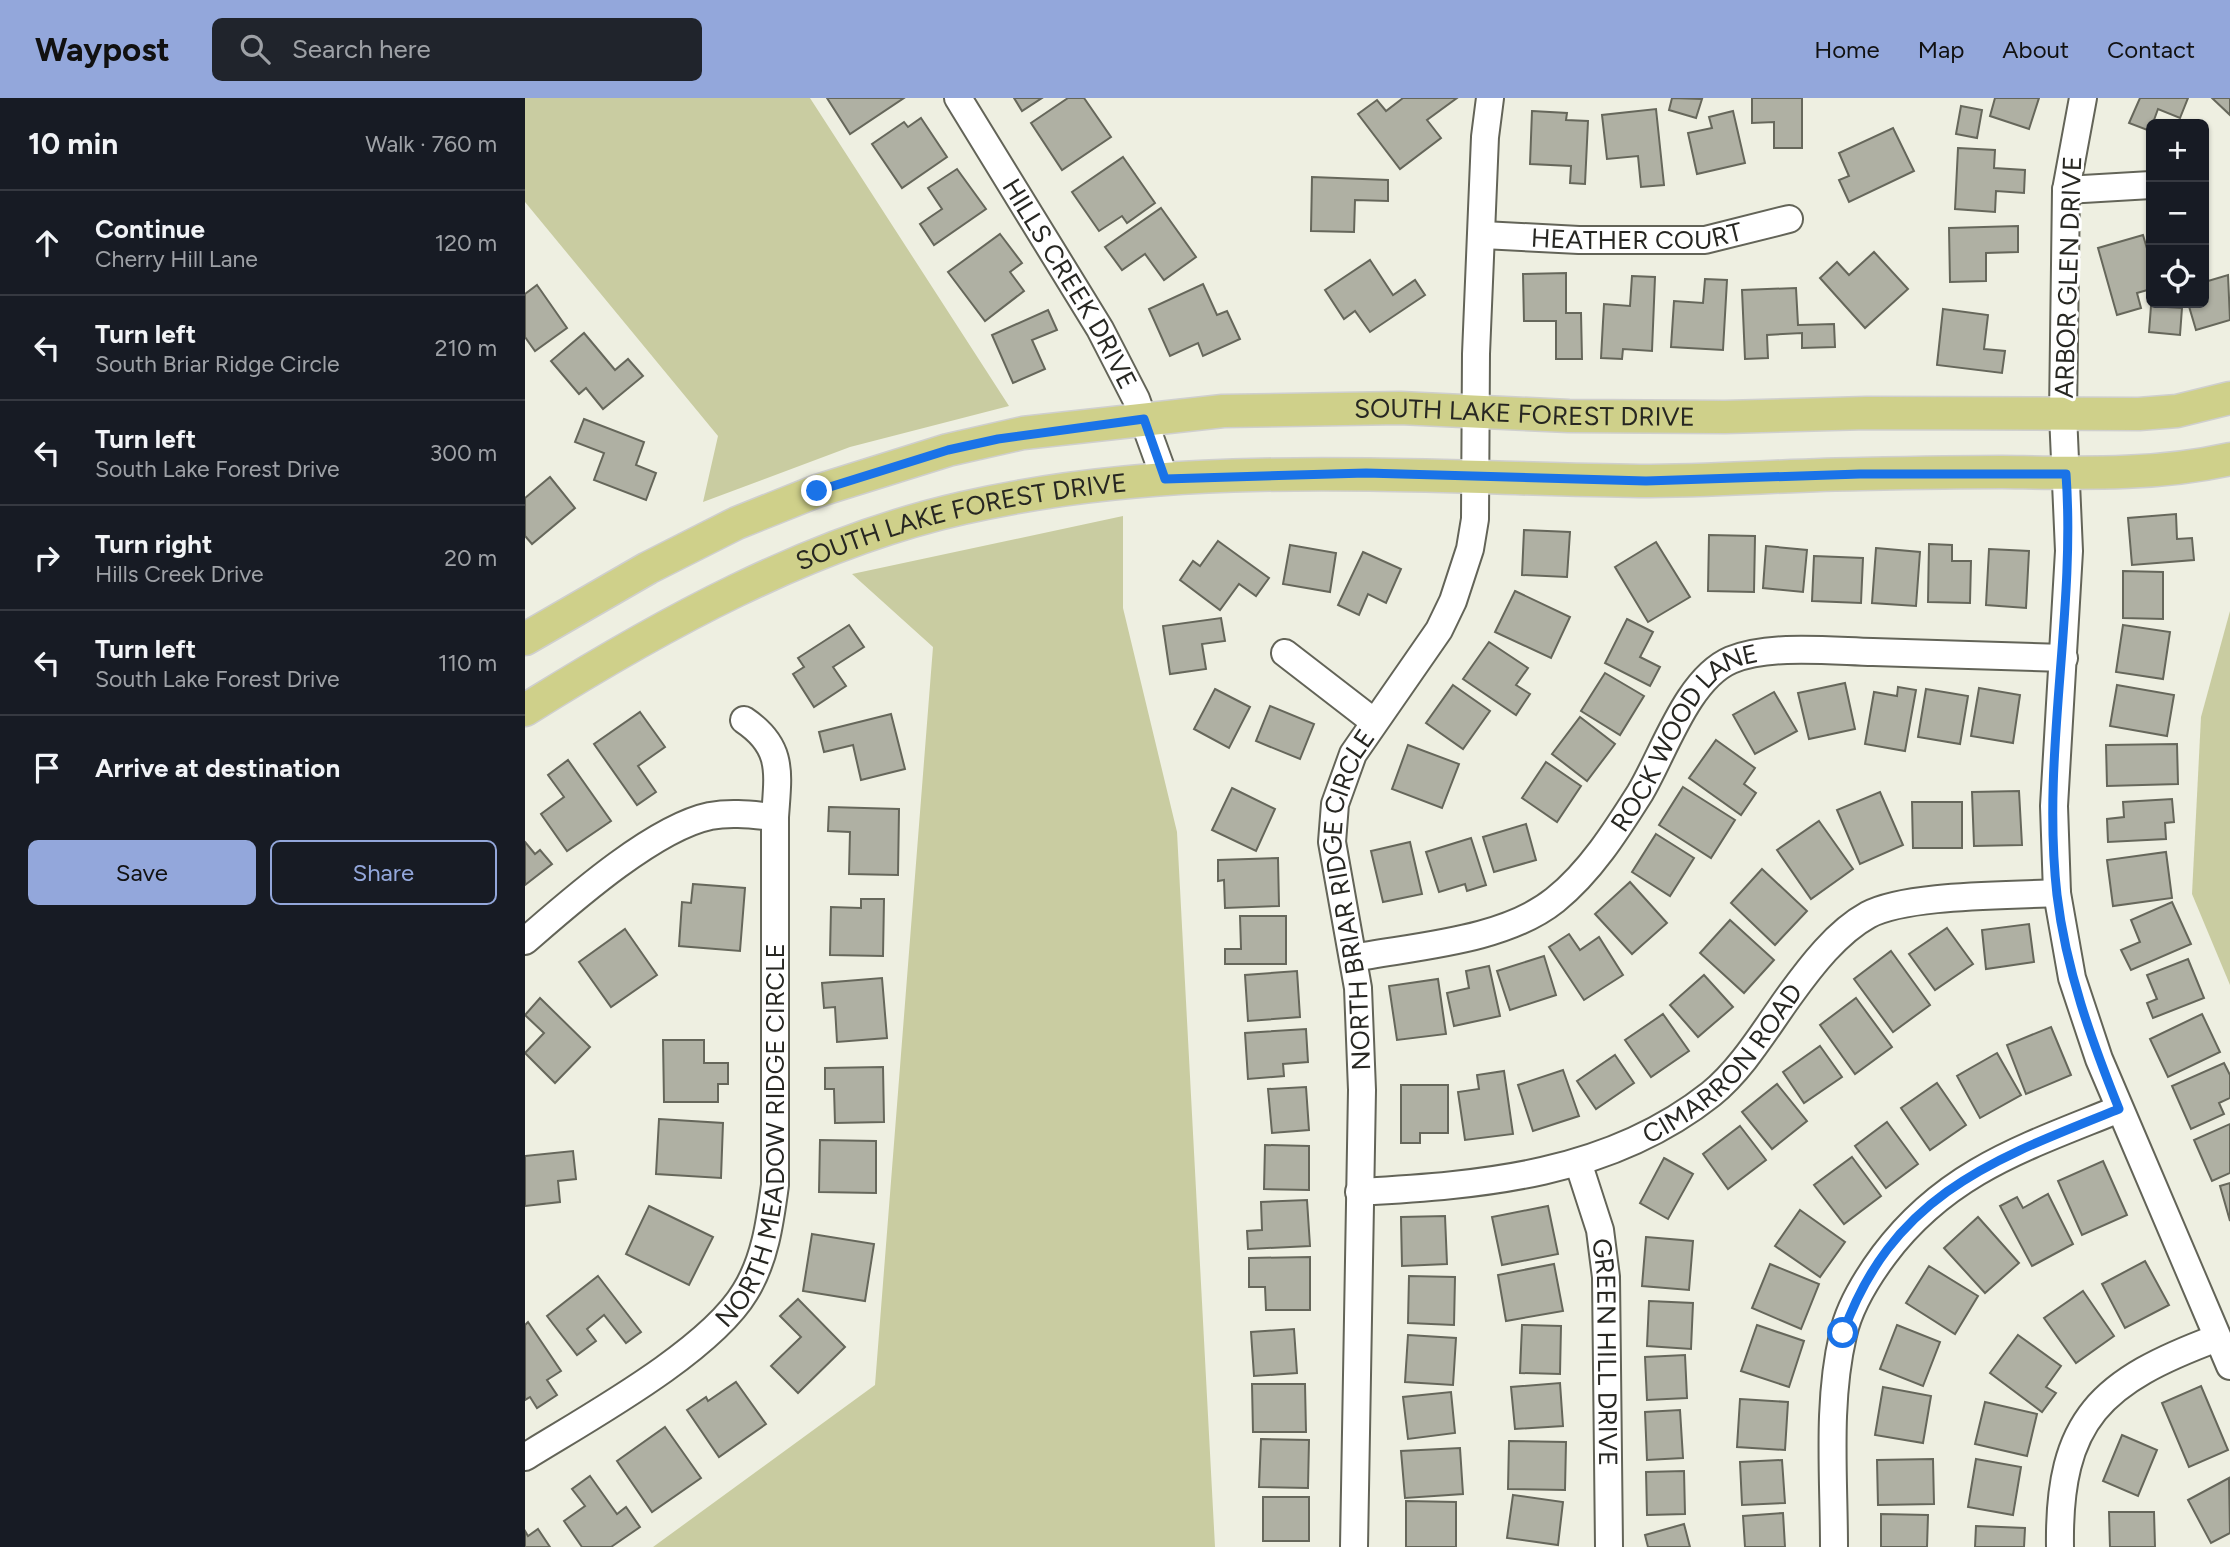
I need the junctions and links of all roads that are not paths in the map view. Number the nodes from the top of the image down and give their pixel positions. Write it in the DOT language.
graph roads {
  1 [pos="958,98"];
  2 [pos="1490,98"];
  3 [pos="2083,98"];
  4 [pos="2146,185"];
  5 [pos="2066,190"];
  6 [pos="1789,219"];
  7 [pos="1483,235"];
  8 [pos="2230,398"];
  9 [pos="1476,411"];
  10 [pos="2063,414"];
  11 [pos="1144,419"];
  12 [pos="2230,459"];
  13 [pos="2066,474"];
  14 [pos="1475,478"];
  15 [pos="1165,479"];
  16 [pos="525,639"];
  17 [pos="1285,653"];
  18 [pos="2064,658"];
  19 [pos="525,710"];
  20 [pos="744,720"];
  21 [pos="1374,721"];
  22 [pos="775,817"];
  23 [pos="2057,893"];
  24 [pos="525,941"];
  25 [pos="1353,958"];
  26 [pos="2119,1109"];
  27 [pos="1578,1162"];
  28 [pos="1359,1192"];
  29 [pos="2217,1338"];
  30 [pos="2230,1366"];
  31 [pos="525,1457"];
  32 [pos="1355,1547"];
  33 [pos="1609,1547"];
  34 [pos="1834,1547"];
  35 [pos="2060,1547"];
  1 -- 11 [label="street, HILLS CREEK DRIVE"];
  2 -- 7 [label="street, NORTH BRIAR RIDGE CIRCLE"];
  3 -- 5 [label="street, ARBOR GLEN DRIVE"];
  4 -- 5 [label="street"];
  5 -- 10 [label="street, ARBOR GLEN DRIVE"];
  6 -- 7 [label="street, HEATHER COURT"];
  7 -- 9 [label="street, NORTH BRIAR RIDGE CIRCLE"];
  8 -- 10 [label="main road, SOUTH LAKE FOREST DRIVE"];
  9 -- 10 [label="main road, SOUTH LAKE FOREST DRIVE"];
  9 -- 11 [label="main road, SOUTH LAKE FOREST DRIVE"];
  9 -- 14 [label="street, NORTH BRIAR RIDGE CIRCLE"];
  10 -- 13 [label="street, ARBOR GLEN DRIVE"];
  11 -- 15 [label="street, HILLS CREEK DRIVE"];
  11 -- 16 [label="main road, SOUTH LAKE FOREST DRIVE"];
  12 -- 13 [label="main road, SOUTH LAKE FOREST DRIVE"];
  13 -- 14 [label="main road, SOUTH LAKE FOREST DRIVE"];
  13 -- 18 [label="street, ARBOR GLEN DRIVE"];
  14 -- 15 [label="main road, SOUTH LAKE FOREST DRIVE"];
  14 -- 21 [label="street, NORTH BRIAR RIDGE CIRCLE"];
  15 -- 19 [label="main road, SOUTH LAKE FOREST DRIVE"];
  17 -- 21 [label="street"];
  18 -- 23 [label="street, ARBOR GLEN DRIVE"];
  18 -- 25 [label="street, ROCK WOOD LANE"];
  20 -- 22 [label="street, NORTH MEADOW RIDGE CIRCLE"];
  21 -- 25 [label="street, NORTH BRIAR RIDGE CIRCLE"];
  22 -- 24 [label="street"];
  22 -- 31 [label="street, NORTH MEADOW RIDGE CIRCLE"];
  23 -- 26 [label="street, ARBOR GLEN DRIVE"];
  23 -- 27 [label="street, CIMARRON ROAD"];
  25 -- 28 [label="street, NORTH BRIAR RIDGE CIRCLE"];
  26 -- 29 [label="street, ARBOR GLEN DRIVE"];
  26 -- 34 [label="street"];
  27 -- 28 [label="street, CIMARRON ROAD"];
  27 -- 33 [label="street, GREEN HILL DRIVE"];
  28 -- 32 [label="street, NORTH BRIAR RIDGE CIRCLE"];
  29 -- 30 [label="street, ARBOR GLEN DRIVE"];
  29 -- 35 [label="street"];
}
